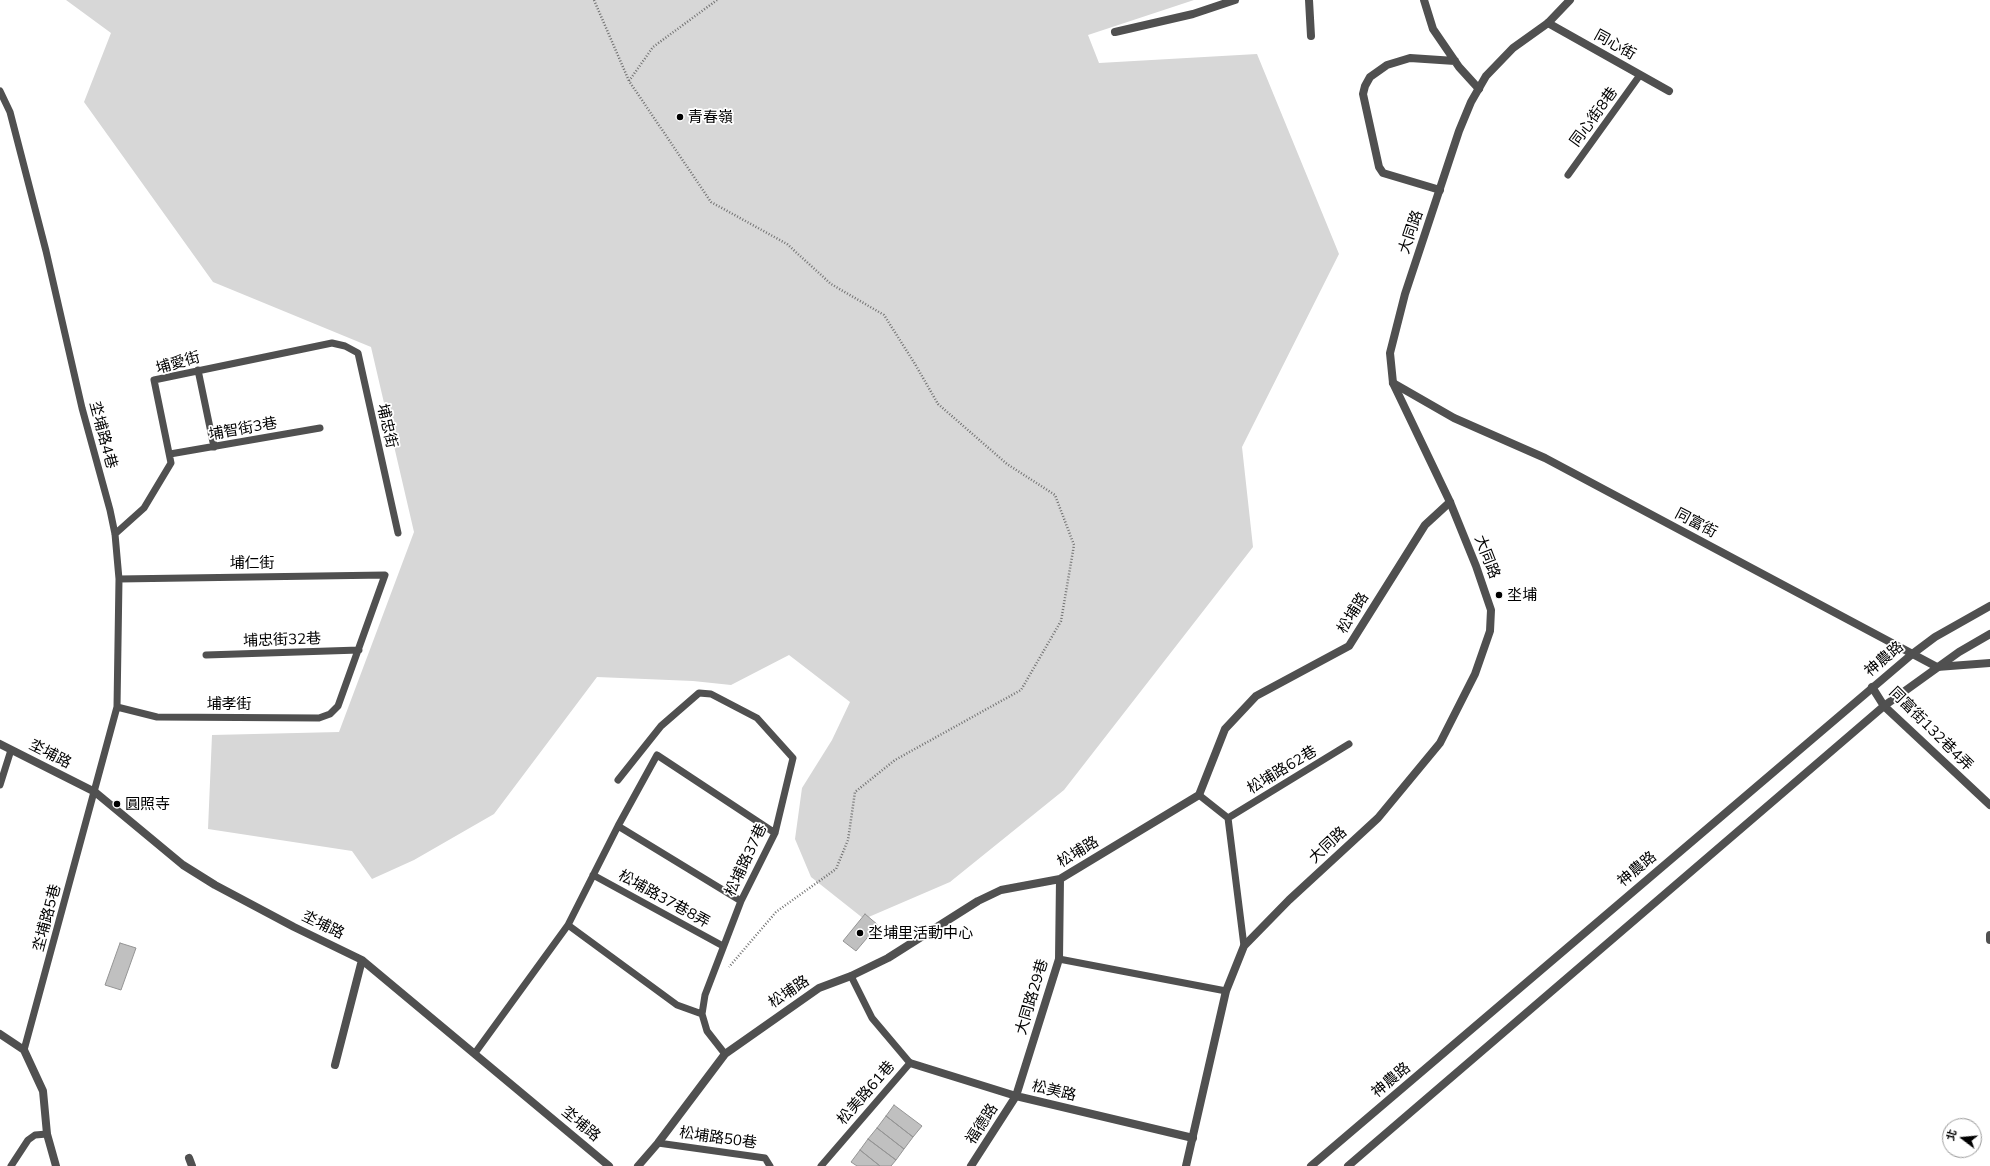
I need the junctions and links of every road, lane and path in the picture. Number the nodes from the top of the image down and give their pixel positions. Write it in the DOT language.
graph roads {
  1 [pos="594,0"];
  2 [pos="717,0"];
  3 [pos="1235,0"];
  4 [pos="1309,0"];
  5 [pos="1424,0"];
  6 [pos="1570,0"];
  7 [pos="1548,23"];
  8 [pos="1115,32"];
  9 [pos="1311,36"];
  10 [pos="1455,61"];
  11 [pos="1640,75"];
  12 [pos="629,81"];
  13 [pos="1479,89"];
  14 [pos="0,91"];
  15 [pos="1669,91"];
  16 [pos="1568,175"];
  17 [pos="1440,190"];
  18 [pos="332,343"];
  19 [pos="198,370"];
  20 [pos="1392,383"];
  21 [pos="320,428"];
  22 [pos="214,448"];
  23 [pos="170,454"];
  24 [pos="1450,502"];
  25 [pos="398,533"];
  26 [pos="115,534"];
  27 [pos="119,579"];
  28 [pos="1990,606"];
  29 [pos="1990,634"];
  30 [pos="359,650"];
  31 [pos="206,655"];
  32 [pos="1911,655"];
  33 [pos="1990,663"];
  34 [pos="1937,667"];
  35 [pos="1872,687"];
  36 [pos="1884,706"];
  37 [pos="117,707"];
  38 [pos="0,744"];
  39 [pos="1349,744"];
  40 [pos="12,750"];
  41 [pos="618,780"];
  42 [pos="0,784"];
  43 [pos="95,792"];
  44 [pos="1199,795"];
  45 [pos="1990,805"];
  46 [pos="1228,818"];
  47 [pos="618,826"];
  48 [pos="775,833"];
  49 [pos="593,875"];
  50 [pos="1060,879"];
  51 [pos="742,901"];
  52 [pos="568,925"];
  53 [pos="1990,935"];
  54 [pos="1990,940"];
  55 [pos="723,946"];
  56 [pos="1244,946"];
  57 [pos="1059,958"];
  58 [pos="362,960"];
  59 [pos="725,971"];
  60 [pos="851,976"];
  61 [pos="1226,990"];
  62 [pos="702,1014"];
  63 [pos="0,1034"];
  64 [pos="24,1050"];
  65 [pos="475,1053"];
  66 [pos="724,1054"];
  67 [pos="910,1063"];
  68 [pos="335,1065"];
  69 [pos="1016,1096"];
  70 [pos="47,1134"];
  71 [pos="1193,1138"];
  72 [pos="658,1143"];
  73 [pos="189,1158"];
  74 [pos="11,1166"];
  75 [pos="56,1166"];
  76 [pos="192,1166"];
  77 [pos="609,1166"];
  78 [pos="638,1166"];
  79 [pos="770,1166"];
  80 [pos="821,1166"];
  81 [pos="971,1166"];
  82 [pos="1186,1166"];
  83 [pos="1311,1166"];
  84 [pos="1348,1166"];
  1 -- 12 [label="path"];
  2 -- 12 [label="path"];
  3 -- 8 [label="street"];
  4 -- 9 [label="street"];
  5 -- 10 [label="street"];
  6 -- 7 [label="street, 大同路"];
  7 -- 11 [label="street, 同心街"];
  7 -- 13 [label="street, 大同路"];
  10 -- 13 [label="street"];
  10 -- 17 [label="street"];
  11 -- 15 [label="street, 同心街"];
  11 -- 16 [label="lane, 同心街8巷"];
  12 -- 59 [label="path"];
  13 -- 17 [label="street, 大同路"];
  14 -- 26 [label="lane, 坔埔路4巷"];
  17 -- 20 [label="street, 大同路"];
  18 -- 19 [label="lane, 埔愛街"];
  18 -- 25 [label="lane, 埔忠街"];
  19 -- 22 [label="lane"];
  19 -- 23 [label="lane, 埔愛街"];
  20 -- 24 [label="street, 大同路"];
  20 -- 32 [label="street, 同富街"];
  21 -- 22 [label="lane, 埔智街3巷"];
  22 -- 23 [label="lane, 埔智街3巷"];
  23 -- 26 [label="lane, 埔愛街"];
  24 -- 44 [label="street, 松埔路"];
  24 -- 56 [label="street, 大同路"];
  26 -- 27 [label="lane, 坔埔路4巷"];
  27 -- 30 [label="lane, 埔仁街"];
  27 -- 37 [label="lane, 坔埔路4巷"];
  28 -- 32 [label="street, 神農路"];
  29 -- 34 [label="street"];
  30 -- 31 [label="lane, 埔忠街32巷"];
  30 -- 37 [label="lane, 埔孝街"];
  32 -- 34 [label="street, 同富街"];
  32 -- 35 [label="street, 神農路"];
  33 -- 34 [label="street, 同富街"];
  34 -- 36 [label="street"];
  35 -- 36 [label="street, 同富街132巷4弄"];
  35 -- 83 [label="street, 神農路"];
  36 -- 45 [label="street, 同富街132巷4弄"];
  36 -- 84 [label="street"];
  37 -- 43 [label="lane, 坔埔路4巷"];
  38 -- 40 [label="street, 坔埔路"];
  39 -- 46 [label="lane, 松埔路62巷"];
  40 -- 42 [label="lane"];
  40 -- 43 [label="street, 坔埔路"];
  41 -- 48 [label="lane, 松埔路37巷"];
  43 -- 58 [label="street, 坔埔路"];
  43 -- 64 [label="lane, 坔埔路5巷"];
  44 -- 46 [label="lane"];
  44 -- 50 [label="street, 松埔路"];
  46 -- 56 [label="lane"];
  47 -- 48 [label="lane"];
  47 -- 49 [label="lane"];
  47 -- 51 [label="lane"];
  48 -- 51 [label="lane, 松埔路37巷"];
  49 -- 52 [label="lane"];
  49 -- 55 [label="lane, 松埔路37巷8弄"];
  50 -- 57 [label="street, 大同路29巷"];
  50 -- 60 [label="street, 松埔路"];
  51 -- 55 [label="lane, 松埔路37巷"];
  52 -- 62 [label="lane"];
  52 -- 65 [label="lane"];
  53 -- 54 [label="street"];
  55 -- 62 [label="lane, 松埔路37巷"];
  56 -- 61 [label="street, 大同路"];
  57 -- 61 [label="lane"];
  57 -- 69 [label="street, 大同路29巷"];
  58 -- 65 [label="street, 坔埔路"];
  58 -- 68 [label="street"];
  60 -- 66 [label="street, 松埔路"];
  60 -- 67 [label="lane, 松美路61巷"];
  61 -- 71 [label="street, 大同路"];
  62 -- 66 [label="lane, 松埔路37巷"];
  63 -- 64 [label="street"];
  64 -- 70 [label="street"];
  65 -- 77 [label="street, 坔埔路"];
  66 -- 72 [label="street, 松埔路"];
  67 -- 69 [label="street, 松美路"];
  67 -- 80 [label="lane, 松美路61巷"];
  69 -- 71 [label="street, 松美路"];
  69 -- 81 [label="street, 福德路"];
  70 -- 74 [label="lane"];
  70 -- 75 [label="street"];
  71 -- 82 [label="street, 大同路"];
  72 -- 78 [label="street, 松埔路"];
  72 -- 79 [label="lane, 松埔路50巷"];
  73 -- 76 [label="street"];
}
